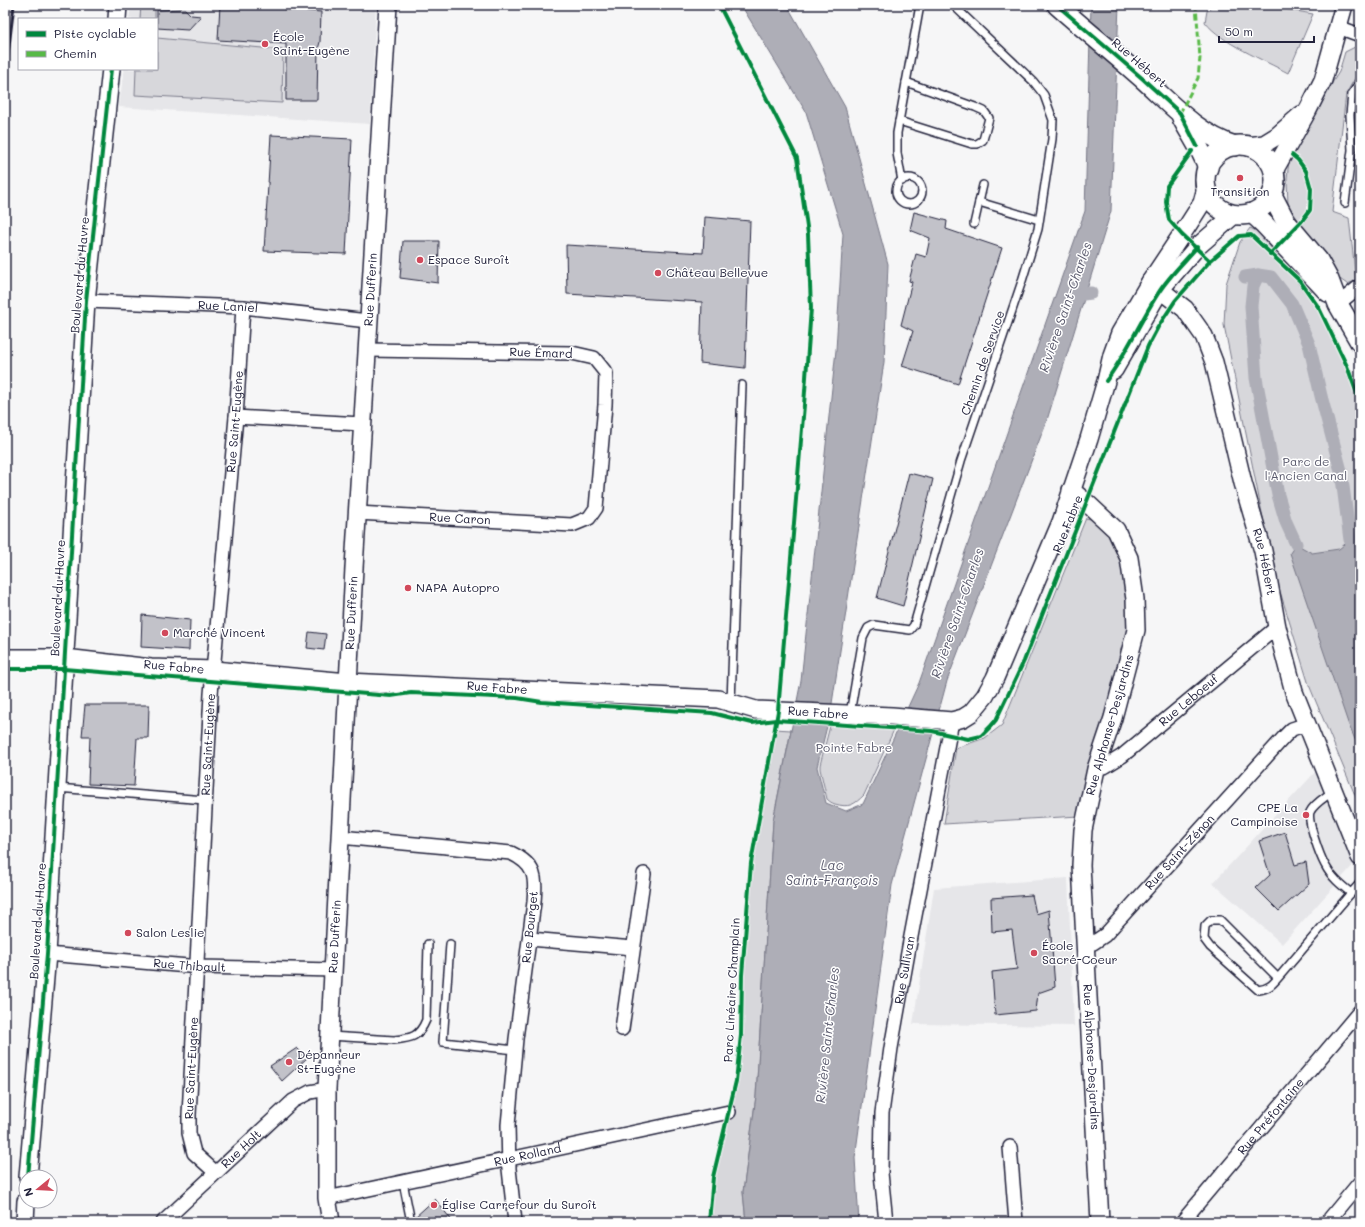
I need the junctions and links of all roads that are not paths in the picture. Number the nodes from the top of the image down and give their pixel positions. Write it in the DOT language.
graph roads {
  1 [pos="118,5"];
  2 [pos="388,5"];
  3 [pos="920,5"];
  4 [pos="953,5"];
  5 [pos="1344,5"];
  6 [pos="1060,7"];
  7 [pos="117,18"];
  8 [pos="1338,27"];
  9 [pos="1360,36"];
  10 [pos="111,70"];
  11 [pos="1360,81"];
  12 [pos="906,82"];
  13 [pos="1308,110"];
  14 [pos="1180,113"];
  15 [pos="899,121"];
  16 [pos="1241,146"];
  17 [pos="1208,168"];
  18 [pos="1274,171"];
  19 [pos="902,181"];
  20 [pos="984,185"];
  21 [pos="1206,188"];
  22 [pos="1272,195"];
  23 [pos="979,202"];
  24 [pos="1345,203"];
  25 [pos="1243,214"];
  26 [pos="1039,220"];
  27 [pos="974,224"];
  28 [pos="1155,286"];
  29 [pos="1360,286"];
  30 [pos="86,301"];
  31 [pos="1338,304"];
  32 [pos="244,307"];
  33 [pos="368,321"];
  34 [pos="1360,342"];
  35 [pos="367,350"];
  36 [pos="742,385"];
  37 [pos="236,417"];
  38 [pos="362,424"];
  39 [pos="1071,490"];
  40 [pos="357,513"];
  41 [pos="563,524"];
  42 [pos="1277,627"];
  43 [pos="5,658"];
  44 [pos="65,658"];
  45 [pos="214,670"];
  46 [pos="348,682"];
  47 [pos="731,703"];
  48 [pos="842,714"];
  49 [pos="952,721"];
  50 [pos="1307,724"];
  51 [pos="1096,769"];
  52 [pos="57,788"];
  53 [pos="1334,791"];
  54 [pos="205,800"];
  55 [pos="340,837"];
  56 [pos="1360,857"];
  57 [pos="644,874"];
  58 [pos="1360,883"];
  59 [pos="1351,893"];
  60 [pos="530,939"];
  61 [pos="428,944"];
  62 [pos="450,944"];
  63 [pos="1085,944"];
  64 [pos="633,948"];
  65 [pos="47,954"];
  66 [pos="197,966"];
  67 [pos="333,970"];
  68 [pos="1278,978"];
  69 [pos="1360,1011"];
  70 [pos="622,1029"];
  71 [pos="330,1036"];
  72 [pos="515,1050"];
  73 [pos="327,1090"];
  74 [pos="729,1112"];
  75 [pos="1010,1147"];
  76 [pos="508,1160"];
  77 [pos="29,1169"];
  78 [pos="215,1172"];
  79 [pos="403,1182"];
  80 [pos="1360,1182"];
  81 [pos="327,1198"];
  82 [pos="26,1209"];
  83 [pos="25,1222"];
  84 [pos="163,1222"];
  85 [pos="331,1222"];
  86 [pos="411,1222"];
  87 [pos="515,1222"];
  88 [pos="886,1222"];
  89 [pos="1016,1222"];
  90 [pos="1100,1222"];
  91 [pos="1182,1222"];
  92 [pos="1327,1222"];
  1 -- 7 [label="street"];
  2 -- 33 [label="street, Rue Dufferin"];
  3 -- 12 [label="lane"];
  4 -- 26 [label="lane, Chemin de Service"];
  5 -- 8 [label="street"];
  6 -- 14 [label="main road, Rue Hébert"];
  8 -- 9 [label="street"];
  8 -- 13 [label="street"];
  10 -- 30 [label="street, Boulevard du Havre"];
  11 -- 24 [label="lane"];
  12 -- 15 [label="lane"];
  12 -- 15 [label="lane"];
  13 -- 16 [label="street"];
  13 -- 18 [label="street"];
  14 -- 16 [label="main road, Rue Hébert"];
  14 -- 17 [label="main road, Rue Hébert"];
  15 -- 19 [label="lane"];
  16 -- 17 [label="main road"];
  16 -- 18 [label="main road"];
  17 -- 21 [label="main road"];
  18 -- 22 [label="main road"];
  20 -- 23 [label="lane"];
  21 -- 25 [label="main road"];
  21 -- 28 [label="street, Rue Fabre"];
  22 -- 25 [label="main road"];
  22 -- 31 [label="main road"];
  23 -- 26 [label="lane"];
  23 -- 27 [label="lane"];
  25 -- 28 [label="street, Rue Fabre"];
  25 -- 31 [label="main road"];
  26 -- 48 [label="lane, Chemin de Service"];
  28 -- 39 [label="street, Rue Fabre"];
  28 -- 42 [label="street, Rue Hébert"];
  29 -- 31 [label="street"];
  30 -- 32 [label="street, Rue Laniel"];
  30 -- 44 [label="street, Boulevard du Havre"];
  31 -- 34 [label="main road"];
  32 -- 33 [label="street, Rue Laniel"];
  32 -- 37 [label="street, Rue Saint-Eugène"];
  33 -- 35 [label="street, Rue Dufferin"];
  35 -- 38 [label="street, Rue Dufferin"];
  35 -- 41 [label="street, Rue Émard"];
  36 -- 47 [label="lane"];
  37 -- 38 [label="street"];
  37 -- 45 [label="street, Rue Saint-Eugène"];
  38 -- 40 [label="street, Rue Dufferin"];
  39 -- 49 [label="street, Rue Fabre"];
  39 -- 51 [label="street, Rue Alphonse-Desjardins"];
  40 -- 41 [label="street, Rue Caron"];
  40 -- 46 [label="street, Rue Dufferin"];
  42 -- 50 [label="street, Rue Hébert"];
  42 -- 51 [label="street, Rue Leboeuf"];
  43 -- 44 [label="street, Rue Fabre"];
  44 -- 45 [label="street, Rue Fabre"];
  44 -- 52 [label="street, Boulevard du Havre"];
  45 -- 46 [label="street, Rue Fabre"];
  45 -- 54 [label="street, Rue Saint-Eugène"];
  46 -- 47 [label="street, Rue Fabre"];
  46 -- 55 [label="street, Rue Dufferin"];
  47 -- 48 [label="street, Rue Fabre"];
  48 -- 49 [label="street, Rue Fabre"];
  49 -- 88 [label="street, Rue Sullivan"];
  50 -- 53 [label="street, Rue Hébert"];
  50 -- 63 [label="street, Rue Saint-Zénon"];
  51 -- 63 [label="street, Rue Alphonse-Desjardins"];
  52 -- 54 [label="lane"];
  52 -- 65 [label="street, Boulevard du Havre"];
  53 -- 56 [label="street, Rue Hébert"];
  53 -- 59 [label="lane"];
  54 -- 66 [label="street, Rue Saint-Eugène"];
  55 -- 60 [label="street, Rue Bourget"];
  55 -- 67 [label="street, Rue Dufferin"];
  57 -- 64 [label="street"];
  58 -- 59 [label="lane"];
  59 -- 68 [label="lane"];
  60 -- 64 [label="street"];
  60 -- 72 [label="street, Rue Bourget"];
  61 -- 71 [label="lane"];
  62 -- 72 [label="lane"];
  63 -- 90 [label="street, Rue Alphonse-Desjardins"];
  64 -- 70 [label="street"];
  65 -- 66 [label="street, Rue Thibault"];
  65 -- 77 [label="street, Boulevard du Havre"];
  66 -- 67 [label="street, Rue Thibault"];
  66 -- 78 [label="street, Rue Saint-Eugène"];
  67 -- 71 [label="street, Rue Dufferin"];
  68 -- 68 [label="lane"];
  69 -- 91 [label="street, Rue Préfontaine"];
  71 -- 73 [label="street, Rue Dufferin"];
  72 -- 76 [label="street, Rue Bourget"];
  73 -- 78 [label="street, Rue Holt"];
  73 -- 81 [label="street, Rue Dufferin"];
  74 -- 76 [label="street, Rue Rolland"];
  75 -- 89 [label="street"];
  76 -- 79 [label="street, Rue Rolland"];
  76 -- 87 [label="street, Rue Bourget"];
  78 -- 84 [label="street, Rue Holt"];
  79 -- 81 [label="street, Rue Rolland"];
  79 -- 86 [label="lane"];
  80 -- 92 [label="street"];
  81 -- 85 [label="street, Rue Dufferin"];
  82 -- 83 [label="street"];
}
